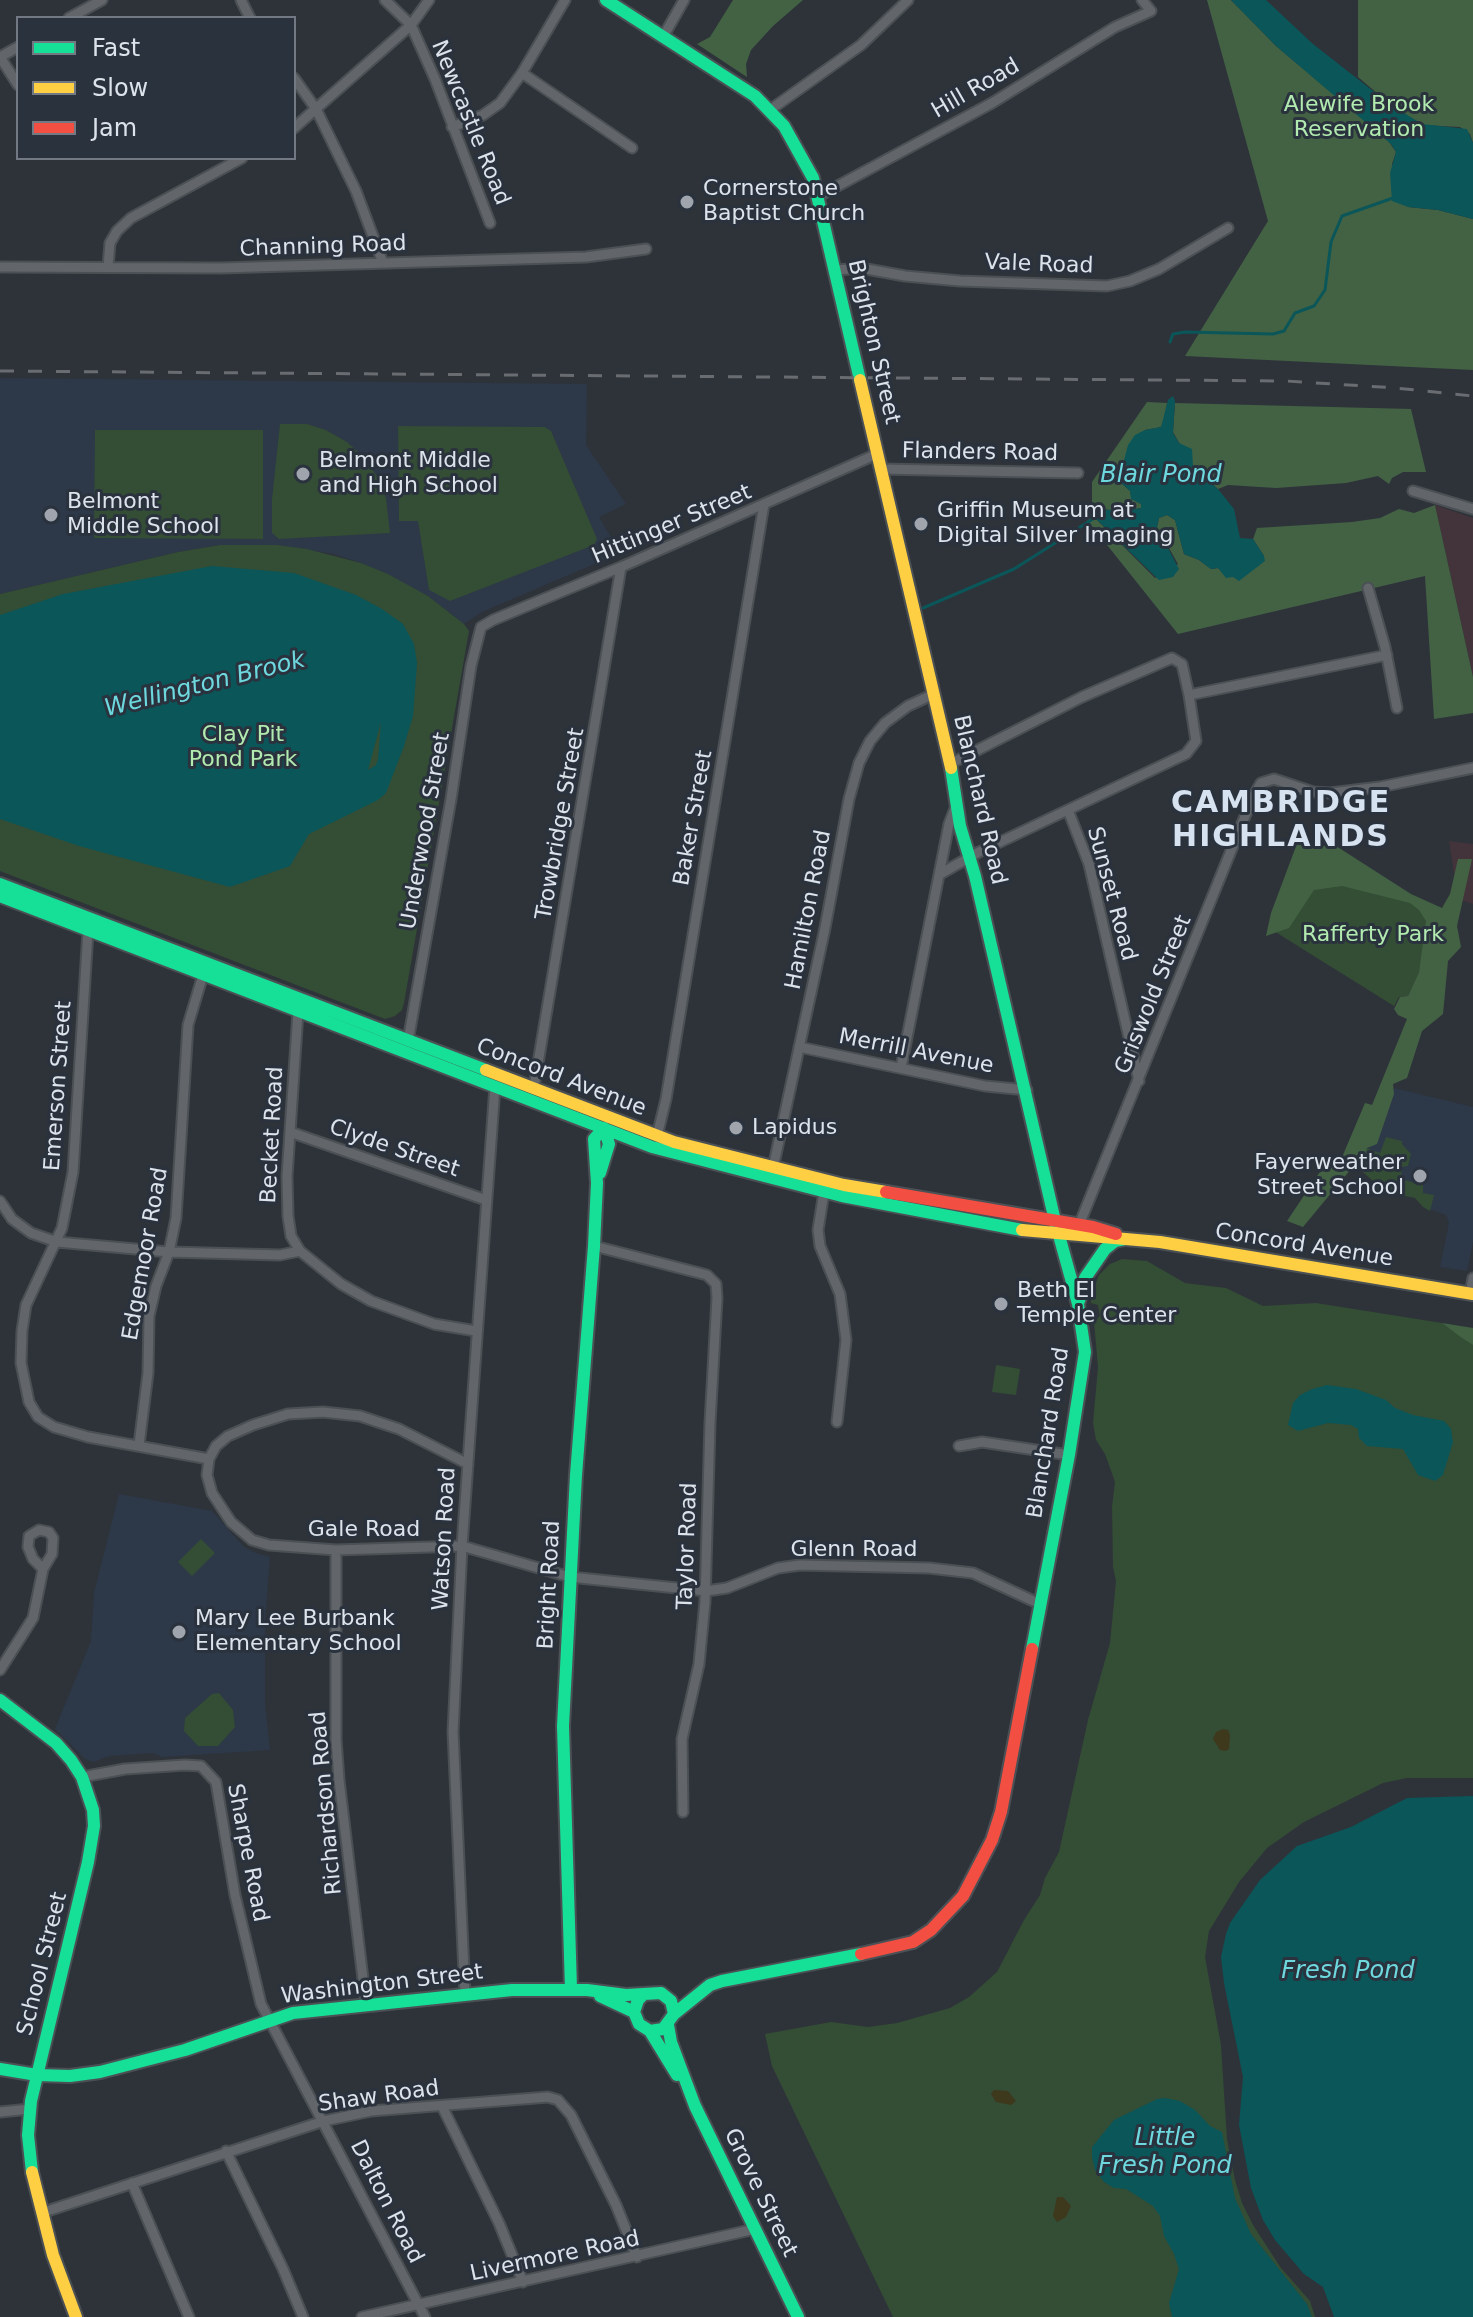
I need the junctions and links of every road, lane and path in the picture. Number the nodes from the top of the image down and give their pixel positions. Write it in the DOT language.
graph roads {
  1 [pos="102,0"];
  2 [pos="385,0"];
  3 [pos="429,0"];
  4 [pos="565,0"];
  5 [pos="606,0"];
  6 [pos="684,0"];
  7 [pos="908,0"];
  8 [pos="1142,0"];
  9 [pos="73,16"];
  10 [pos="411,25"];
  11 [pos="663,37"];
  12 [pos="0,57"];
  13 [pos="522,73"];
  14 [pos="296,81"];
  15 [pos="16,82"];
  16 [pos="316,109"];
  17 [pos="770,110"];
  18 [pos="296,126"];
  19 [pos="452,127"];
  20 [pos="632,148"];
  21 [pos="238,160"];
  22 [pos="819,196"];
  23 [pos="490,223"];
  24 [pos="1228,228"];
  25 [pos="646,249"];
  26 [pos="383,263"];
  27 [pos="0,267"];
  28 [pos="108,267"];
  29 [pos="836,270"];
  30 [pos="877,454"];
  31 [pos="881,469"];
  32 [pos="1078,473"];
  33 [pos="1413,491"];
  34 [pos="764,504"];
  35 [pos="1473,509"];
  36 [pos="621,567"];
  37 [pos="1368,588"];
  38 [pos="912,600"];
  39 [pos="481,627"];
  40 [pos="1387,655"];
  41 [pos="934,694"];
  42 [pos="1189,695"];
  43 [pos="1397,708"];
  44 [pos="950,764"];
  45 [pos="1473,768"];
  46 [pos="957,804"];
  47 [pos="1068,810"];
  48 [pos="969,856"];
  49 [pos="940,874"];
  50 [pos="2,893"];
  51 [pos="88,924"];
  52 [pos="205,970"];
  53 [pos="299,1006"];
  54 [pos="406,1046"];
  55 [pos="799,1047"];
  56 [pos="901,1068"];
  57 [pos="496,1080"];
  58 [pos="1139,1081"];
  59 [pos="1027,1090"];
  60 [pos="533,1093"];
  61 [pos="605,1122"];
  62 [pos="290,1132"];
  63 [pos="654,1142"];
  64 [pos="773,1168"];
  65 [pos="824,1192"];
  66 [pos="486,1200"];
  67 [pos="0,1201"];
  68 [pos="1055,1221"];
  69 [pos="1079,1225"];
  70 [pos="1059,1236"];
  71 [pos="1128,1238"];
  72 [pos="57,1242"];
  73 [pos="594,1246"];
  74 [pos="300,1251"];
  75 [pos="169,1252"];
  76 [pos="1473,1278"];
  77 [pos="1472,1294"];
  78 [pos="1078,1304"];
  79 [pos="476,1331"];
  80 [pos="837,1422"];
  81 [pos="139,1445"];
  82 [pos="959,1446"];
  83 [pos="1069,1455"];
  84 [pos="209,1459"];
  85 [pos="468,1464"];
  86 [pos="462,1546"];
  87 [pos="336,1550"];
  88 [pos="43,1569"];
  89 [pos="570,1577"];
  90 [pos="706,1591"];
  91 [pos="1040,1604"];
  92 [pos="0,1670"];
  93 [pos="2,1706"];
  94 [pos="82,1777"];
  95 [pos="683,1812"];
  96 [pos="571,1989"];
  97 [pos="587,1990"];
  98 [pos="701,1992"];
  99 [pos="465,1994"];
  100 [pos="643,1995"];
  101 [pos="667,1997"];
  102 [pos="366,2004"];
  103 [pos="634,2012"];
  104 [pos="270,2019"];
  105 [pos="671,2020"];
  106 [pos="650,2031"];
  107 [pos="0,2069"];
  108 [pos="37,2075"];
  109 [pos="687,2087"];
  110 [pos="442,2106"];
  111 [pos="30,2109"];
  112 [pos="0,2112"];
  113 [pos="324,2121"];
  114 [pos="226,2151"];
  115 [pos="132,2183"];
  116 [pos="41,2213"];
  117 [pos="755,2229"];
  118 [pos="637,2257"];
  119 [pos="523,2282"];
  120 [pos="419,2305"];
  121 [pos="76,2317"];
  122 [pos="189,2317"];
  123 [pos="303,2317"];
  124 [pos="362,2317"];
  125 [pos="425,2317"];
  126 [pos="798,2317"];
  1 -- 9 [label="street"];
  2 -- 10 [label="street, Newcastle Road"];
  3 -- 10 [label="street"];
  4 -- 13 [label="street"];
  5 -- 11 [label="street, Brighton Street"];
  6 -- 11 [label="street"];
  7 -- 17 [label="street"];
  8 -- 22 [label="street, Hill Road"];
  10 -- 16 [label="street"];
  10 -- 19 [label="street, Newcastle Road"];
  11 -- 17 [label="street, Brighton Street"];
  12 -- 15 [label="street"];
  13 -- 19 [label="street"];
  13 -- 20 [label="street"];
  14 -- 16 [label="street"];
  16 -- 18 [label="street"];
  16 -- 26 [label="street"];
  17 -- 22 [label="street, Brighton Street"];
  19 -- 23 [label="street, Newcastle Road"];
  21 -- 28 [label="street"];
  22 -- 29 [label="street, Brighton Street"];
  24 -- 29 [label="street, Vale Road"];
  25 -- 26 [label="street, Channing Road"];
  26 -- 28 [label="street, Channing Road"];
  27 -- 28 [label="street, Channing Road"];
  29 -- 30 [label="street, Brighton Street"];
  30 -- 31 [label="street, Brighton Street"];
  30 -- 34 [label="street, Hittinger Street"];
  31 -- 32 [label="street, Flanders Road"];
  31 -- 38 [label="street, Brighton Street"];
  33 -- 35 [label="street"];
  34 -- 36 [label="street, Hittinger Street"];
  34 -- 63 [label="street, Baker Street"];
  36 -- 39 [label="street, Hittinger Street"];
  36 -- 60 [label="street, Trowbridge Street"];
  37 -- 40 [label="street"];
  38 -- 41 [label="street, Blanchard Road"];
  39 -- 54 [label="street, Underwood Street"];
  40 -- 42 [label="street"];
  40 -- 43 [label="street"];
  41 -- 44 [label="street, Blanchard Road"];
  41 -- 55 [label="street, Hamilton Road"];
  42 -- 44 [label="street"];
  42 -- 47 [label="street"];
  44 -- 46 [label="street, Blanchard Road"];
  45 -- 58 [label="street, Griswold Street"];
  46 -- 48 [label="street, Blanchard Road"];
  46 -- 49 [label="street"];
  47 -- 48 [label="street"];
  47 -- 58 [label="street, Sunset Road"];
  48 -- 49 [label="street"];
  48 -- 59 [label="street, Blanchard Road"];
  49 -- 56 [label="street"];
  50 -- 51 [label="street, Concord Avenue"];
  51 -- 52 [label="street, Concord Avenue"];
  51 -- 72 [label="street, Emerson Street"];
  52 -- 53 [label="street, Concord Avenue"];
  52 -- 75 [label="street, Edgemoor Road"];
  53 -- 54 [label="street, Concord Avenue"];
  53 -- 62 [label="street, Becket Road"];
  54 -- 57 [label="street, Concord Avenue"];
  55 -- 56 [label="street, Merrill Avenue"];
  55 -- 64 [label="street, Hamilton Road"];
  56 -- 59 [label="street, Merrill Avenue"];
  57 -- 60 [label="street, Concord Avenue"];
  57 -- 66 [label="street, Watson Road"];
  58 -- 69 [label="street, Griswold Street"];
  59 -- 68 [label="street, Blanchard Road"];
  60 -- 61 [label="street, Concord Avenue"];
  61 -- 63 [label="street, Concord Avenue"];
  61 -- 73 [label="street, Bright Road"];
  62 -- 66 [label="street, Clyde Street"];
  62 -- 74 [label="street, Becket Road"];
  63 -- 64 [label="street, Concord Avenue"];
  63 -- 65 [label="street, Concord Avenue"];
  64 -- 68 [label="street, Concord Avenue"];
  65 -- 70 [label="street, Concord Avenue"];
  65 -- 80 [label="street"];
  66 -- 79 [label="street, Watson Road"];
  67 -- 72 [label="street"];
  68 -- 69 [label="street, Concord Avenue"];
  68 -- 70 [label="street, Blanchard Road"];
  69 -- 71 [label="street, Concord Avenue"];
  70 -- 71 [label="street, Concord Avenue"];
  70 -- 78 [label="street, Blanchard Road"];
  71 -- 77 [label="street, Concord Avenue"];
  71 -- 78 [label="street"];
  72 -- 75 [label="street"];
  72 -- 81 [label="street, Emerson Street"];
  73 -- 89 [label="street, Bright Road"];
  73 -- 90 [label="street, Taylor Road"];
  74 -- 75 [label="street"];
  74 -- 79 [label="street"];
  75 -- 81 [label="street, Edgemoor Road"];
  76 -- 77 [label="street"];
  78 -- 83 [label="street, Blanchard Road"];
  79 -- 85 [label="street, Watson Road"];
  81 -- 84 [label="street, Emerson Street"];
  82 -- 83 [label="street"];
  83 -- 91 [label="street, Blanchard Road"];
  84 -- 85 [label="street"];
  84 -- 87 [label="street, Gale Road"];
  85 -- 86 [label="street, Watson Road"];
  86 -- 87 [label="street, Gale Road"];
  86 -- 89 [label="street, Gale Road"];
  86 -- 99 [label="street, Watson Road"];
  87 -- 102 [label="street, Richardson Road"];
  88 -- 92 [label="street"];
  89 -- 90 [label="street, Glenn Road"];
  89 -- 96 [label="street, Bright Road"];
  90 -- 91 [label="street, Glenn Road"];
  90 -- 95 [label="street, Taylor Road"];
  91 -- 98 [label="street, Blanchard Road"];
  93 -- 94 [label="street, School Street"];
  94 -- 104 [label="street, Sharpe Road"];
  94 -- 108 [label="street, School Street"];
  96 -- 97 [label="street, Washington Street"];
  96 -- 99 [label="street, Washington Street"];
  97 -- 100 [label="street, Washington Street"];
  97 -- 103 [label="street, Washington Street"];
  98 -- 101 [label="street, Blanchard Road"];
  98 -- 105 [label="street, Blanchard Road"];
  99 -- 102 [label="street, Washington Street"];
  100 -- 101 [label="street"];
  100 -- 103 [label="street"];
  101 -- 105 [label="street"];
  102 -- 104 [label="street, Washington Street"];
  103 -- 106 [label="street"];
  104 -- 108 [label="street, Washington Street"];
  104 -- 113 [label="street, Dalton Road"];
  105 -- 106 [label="street"];
  105 -- 109 [label="street, Grove Street"];
  106 -- 109 [label="street, Grove Street"];
  107 -- 108 [label="street, Washington Street"];
  108 -- 111 [label="street, School Street"];
  109 -- 117 [label="street, Grove Street"];
  110 -- 113 [label="street, Shaw Road"];
  110 -- 118 [label="street, Shaw Road"];
  110 -- 119 [label="street"];
  111 -- 112 [label="street"];
  111 -- 116 [label="street, School Street"];
  113 -- 114 [label="street, Shaw Road"];
  113 -- 120 [label="street, Dalton Road"];
  114 -- 115 [label="street, Shaw Road"];
  114 -- 123 [label="street"];
  115 -- 116 [label="street, Shaw Road"];
  115 -- 122 [label="street"];
  116 -- 121 [label="street, School Street"];
  117 -- 118 [label="street, Livermore Road"];
  117 -- 126 [label="street, Grove Street"];
  118 -- 119 [label="street, Livermore Road"];
  119 -- 120 [label="street, Livermore Road"];
  120 -- 124 [label="street, Livermore Road"];
  120 -- 125 [label="street, Dalton Road"];
}
